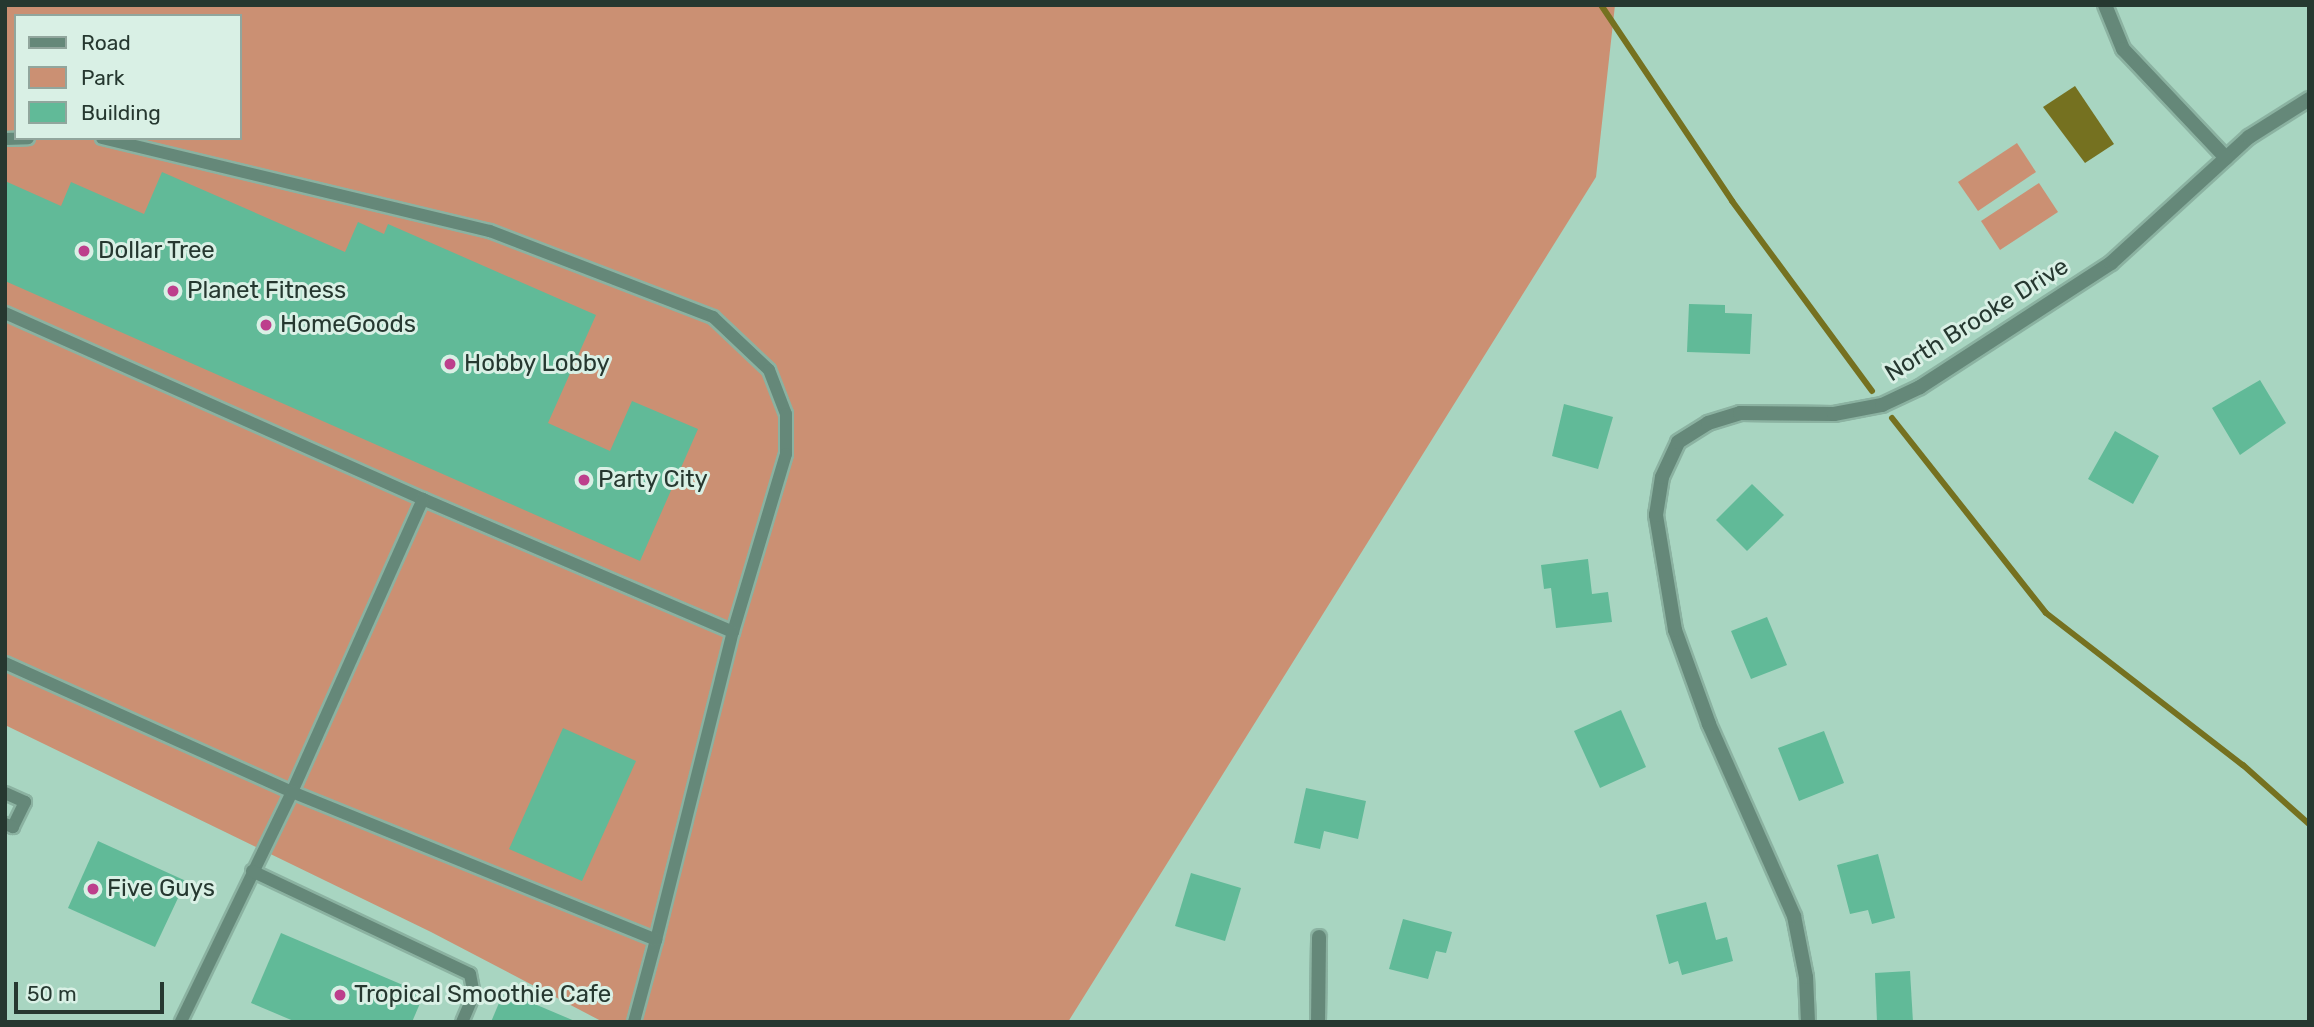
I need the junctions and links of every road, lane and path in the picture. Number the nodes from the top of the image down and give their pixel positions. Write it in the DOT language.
graph roads {
  1 [pos="2105,5"];
  2 [pos="2309,99"];
  3 [pos="110,140"];
  4 [pos="2226,158"];
  5 [pos="5,313"];
  6 [pos="423,499"];
  7 [pos="733,632"];
  8 [pos="5,663"];
  9 [pos="292,792"];
  10 [pos="5,793"];
  11 [pos="5,824"];
  12 [pos="252,871"];
  13 [pos="1319,937"];
  14 [pos="656,940"];
  15 [pos="183,1021"];
  16 [pos="462,1022"];
  17 [pos="634,1022"];
  18 [pos="1318,1022"];
  19 [pos="1808,1022"];
  1 -- 4 [label="street"];
  2 -- 4 [label="street, North Brooke Drive"];
  3 -- 7 [label="lane"];
  4 -- 19 [label="street, North Brooke Drive"];
  5 -- 6 [label="lane"];
  6 -- 7 [label="lane"];
  6 -- 9 [label="lane"];
  7 -- 14 [label="lane"];
  8 -- 9 [label="lane"];
  9 -- 12 [label="lane"];
  9 -- 14 [label="lane"];
  10 -- 11 [label="lane"];
  12 -- 15 [label="lane"];
  12 -- 16 [label="lane"];
  13 -- 18 [label="street"];
  14 -- 17 [label="lane"];
}
